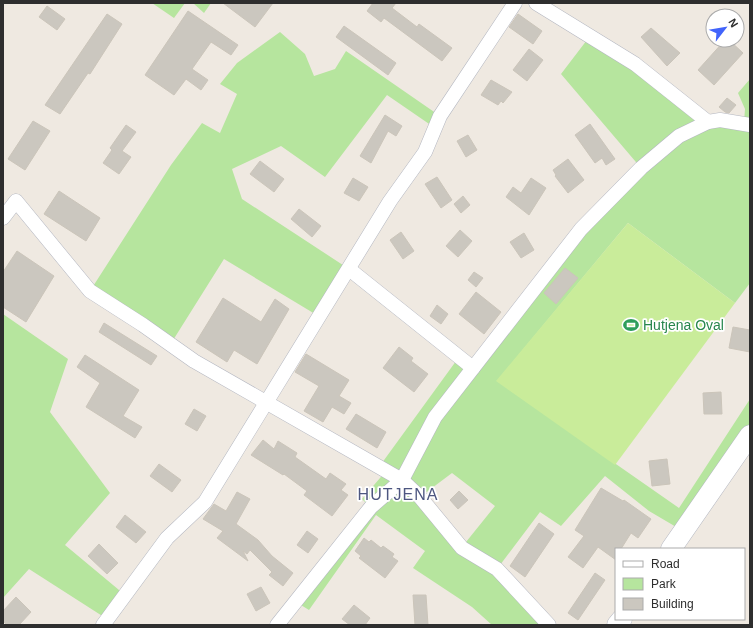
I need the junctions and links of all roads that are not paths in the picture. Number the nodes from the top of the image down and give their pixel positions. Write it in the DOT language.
graph roads {
  1 [pos="515,3"];
  2 [pos="536,3"];
  3 [pos="708,122"];
  4 [pos="750,125"];
  5 [pos="3,218"];
  6 [pos="349,269"];
  7 [pos="473,368"];
  8 [pos="267,401"];
  9 [pos="750,435"];
  10 [pos="402,480"];
  11 [pos="672,548"];
  12 [pos="103,625"];
  13 [pos="277,625"];
  14 [pos="549,625"];
  1 -- 6 [label="street"];
  2 -- 3 [label="street"];
  3 -- 4 [label="street"];
  3 -- 7 [label="street"];
  5 -- 8 [label="street"];
  6 -- 7 [label="street"];
  6 -- 8 [label="street"];
  7 -- 10 [label="street"];
  8 -- 10 [label="street"];
  8 -- 12 [label="street"];
  9 -- 11 [label="main road"];
  10 -- 13 [label="street"];
  10 -- 14 [label="street"];
}
